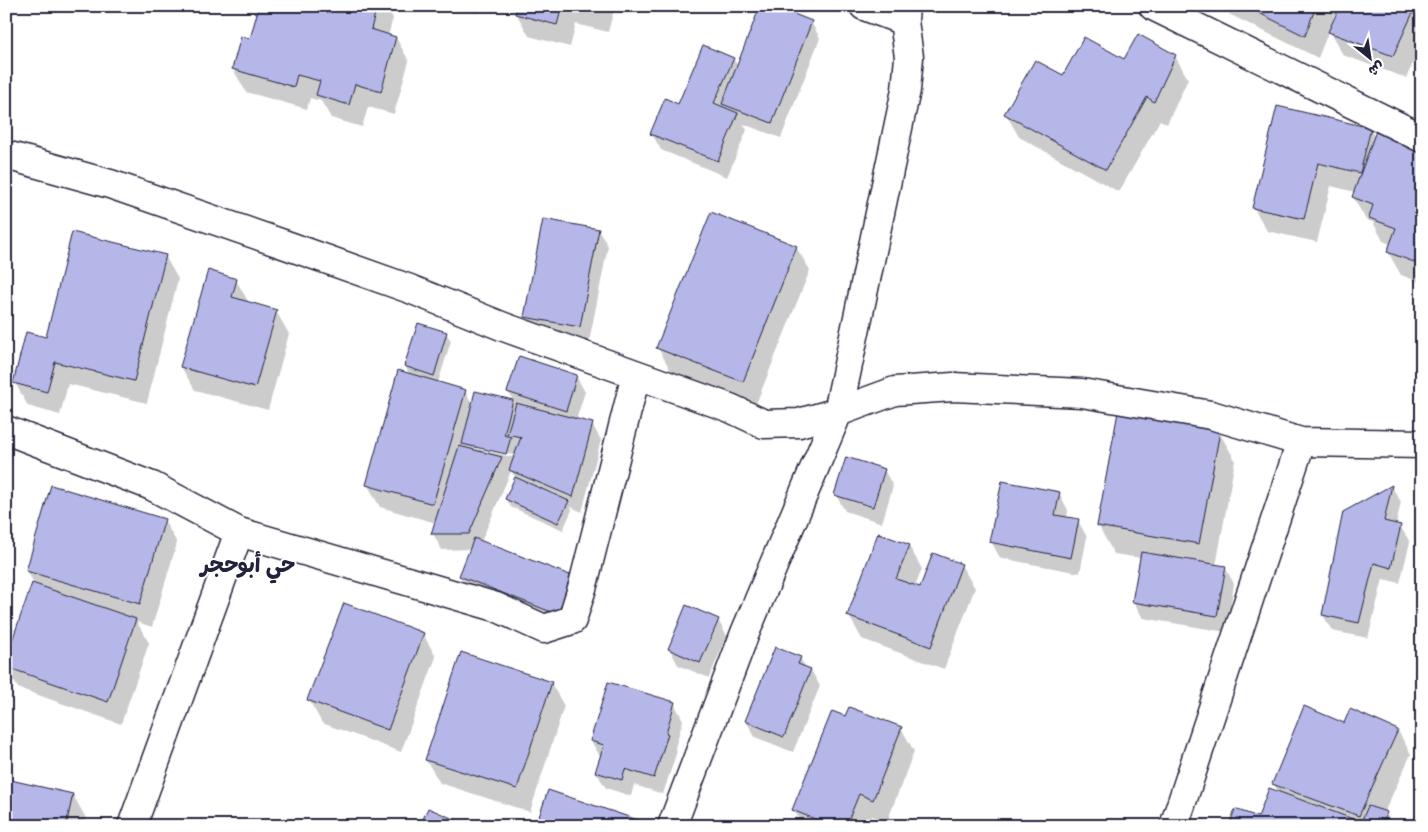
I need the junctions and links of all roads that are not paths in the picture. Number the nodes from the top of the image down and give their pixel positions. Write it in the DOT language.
graph roads {
  1 [pos="864,6"];
  2 [pos="1153,6"];
  3 [pos="904,14"];
  4 [pos="1422,138"];
  5 [pos="6,156"];
  6 [pos="636,375"];
  7 [pos="838,412"];
  8 [pos="6,430"];
  9 [pos="1301,442"];
  10 [pos="1422,444"];
  11 [pos="239,532"];
  12 [pos="132,826"];
  13 [pos="672,826"];
  14 [pos="1174,826"];
  1 -- 3 [label="street"];
  2 -- 4 [label="street"];
  3 -- 7 [label="street"];
  5 -- 6 [label="street"];
  6 -- 7 [label="street"];
  6 -- 11 [label="street"];
  7 -- 9 [label="street"];
  7 -- 13 [label="street"];
  8 -- 11 [label="street"];
  9 -- 10 [label="street"];
  9 -- 14 [label="street"];
  11 -- 12 [label="street"];
}
